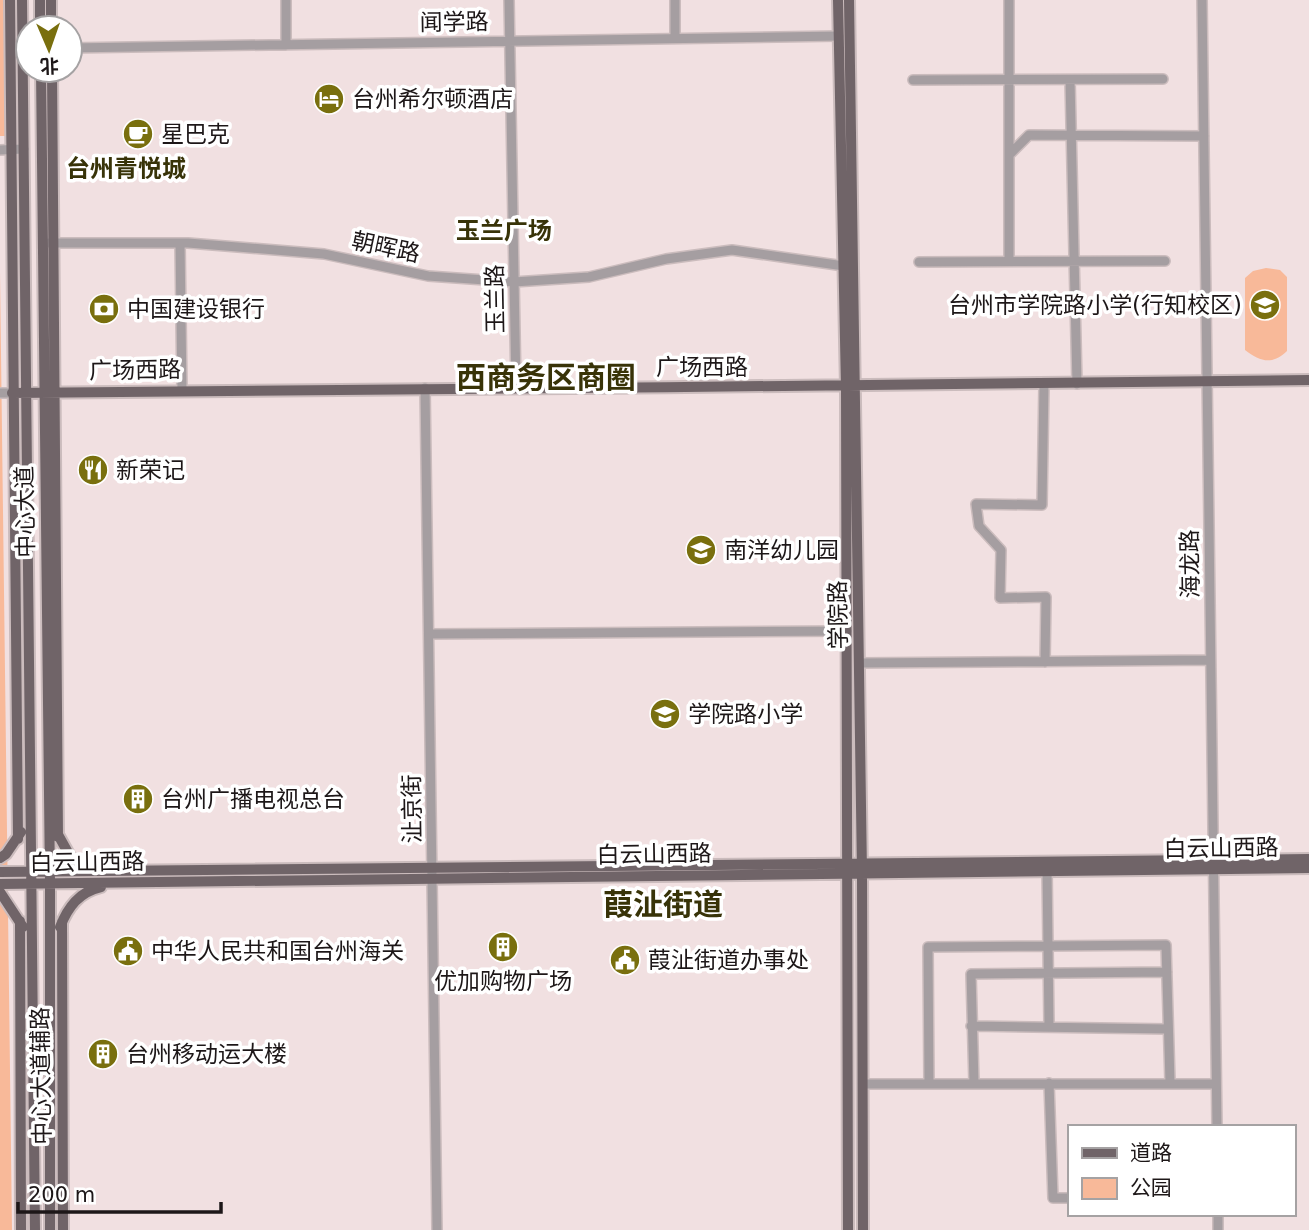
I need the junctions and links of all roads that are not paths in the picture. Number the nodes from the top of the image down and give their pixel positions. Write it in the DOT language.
graph roads {
  1 [pos="10,0"];
  2 [pos="286,0"];
  3 [pos="509,0"];
  4 [pos="675,0"];
  5 [pos="838,0"];
  6 [pos="849,0"];
  7 [pos="1009,0"];
  8 [pos="1202,0"];
  9 [pos="21,3"];
  10 [pos="839,36"];
  11 [pos="675,38"];
  12 [pos="510,40"];
  13 [pos="286,45"];
  14 [pos="84,48"];
  15 [pos="1070,79"];
  16 [pos="1163,79"];
  17 [pos="913,80"];
  18 [pos="1010,80"];
  19 [pos="42,84"];
  20 [pos="52,84"];
  21 [pos="1072,134"];
  22 [pos="1204,136"];
  23 [pos="24,149"];
  24 [pos="5,150"];
  25 [pos="1011,154"];
  26 [pos="48,243"];
  27 [pos="180,243"];
  28 [pos="1009,260"];
  29 [pos="1075,261"];
  30 [pos="1165,261"];
  31 [pos="919,262"];
  32 [pos="844,266"];
  33 [pos="514,282"];
  34 [pos="1309,380"];
  35 [pos="1206,382"];
  36 [pos="1044,384"];
  37 [pos="1077,384"];
  38 [pos="425,388"];
  39 [pos="516,388"];
  40 [pos="851,388"];
  41 [pos="182,391"];
  42 [pos="6,393"];
  43 [pos="26,393"];
  44 [pos="50,393"];
  45 [pos="847,631"];
  46 [pos="429,634"];
  47 [pos="1210,660"];
  48 [pos="1045,662"];
  49 [pos="859,663"];
  50 [pos="49,810"];
  51 [pos="30,814"];
  52 [pos="58,837"];
  53 [pos="18,839"];
  54 [pos="0,858"];
  55 [pos="1309,859"];
  56 [pos="1213,864"];
  57 [pos="432,866"];
  58 [pos="848,868"];
  59 [pos="862,868"];
  60 [pos="1309,868"];
  61 [pos="127,870"];
  62 [pos="1047,870"];
  63 [pos="50,871"];
  64 [pos="0,872"];
  65 [pos="31,877"];
  66 [pos="432,878"];
  67 [pos="121,882"];
  68 [pos="50,883"];
  69 [pos="0,884"];
  70 [pos="0,892"];
  71 [pos="20,921"];
  72 [pos="62,922"];
  73 [pos="31,945"];
  74 [pos="1047,947"];
  75 [pos="50,953"];
  76 [pos="1167,972"];
  77 [pos="1048,974"];
  78 [pos="1049,1025"];
  79 [pos="971,1026"];
  80 [pos="1168,1029"];
  81 [pos="1170,1082"];
  82 [pos="974,1083"];
  83 [pos="1049,1083"];
  84 [pos="863,1084"];
  85 [pos="929,1084"];
  86 [pos="1216,1084"];
  87 [pos="1217,1125"];
  88 [pos="1068,1198"];
  89 [pos="21,1230"];
  90 [pos="35,1230"];
  91 [pos="50,1230"];
  92 [pos="63,1230"];
  93 [pos="437,1230"];
  94 [pos="848,1230"];
  95 [pos="863,1230"];
  1 -- 24 [label="main road"];
  2 -- 13 [label="street"];
  3 -- 12 [label="street, 玉兰路"];
  4 -- 11 [label="street"];
  5 -- 10 [label="main road, 学院路"];
  6 -- 40 [label="main road, 学院路"];
  7 -- 18 [label="street"];
  8 -- 22 [label="street, 海龙路"];
  9 -- 23 [label="main road, 中心大道"];
  10 -- 11 [label="street, 闻学路"];
  10 -- 32 [label="main road, 学院路"];
  11 -- 12 [label="street, 闻学路"];
  12 -- 13 [label="street, 闻学路"];
  12 -- 33 [label="street, 玉兰路"];
  13 -- 14 [label="street, 闻学路"];
  15 -- 16 [label="street"];
  15 -- 18 [label="street"];
  15 -- 21 [label="street"];
  17 -- 18 [label="street"];
  18 -- 25 [label="street"];
  19 -- 26 [label="main road"];
  20 -- 26 [label="main road"];
  21 -- 22 [label="street"];
  21 -- 25 [label="street"];
  21 -- 29 [label="street"];
  22 -- 35 [label="street, 海龙路"];
  23 -- 24 [label="street"];
  23 -- 43 [label="main road, 中心大道"];
  24 -- 42 [label="main road"];
  25 -- 28 [label="street"];
  26 -- 27 [label="street, 朝晖路"];
  26 -- 44 [label="main road"];
  27 -- 33 [label="street, 朝晖路"];
  27 -- 41 [label="street"];
  28 -- 29 [label="street"];
  28 -- 31 [label="street"];
  29 -- 30 [label="street"];
  29 -- 37 [label="street"];
  32 -- 33 [label="street, 朝晖路"];
  32 -- 40 [label="main road, 学院路"];
  33 -- 39 [label="street, 玉兰路"];
  34 -- 35 [label="main road, 广场西路"];
  35 -- 37 [label="main road, 广场西路"];
  35 -- 47 [label="street, 海龙路"];
  36 -- 37 [label="main road, 广场西路"];
  36 -- 40 [label="main road, 广场西路"];
  36 -- 48 [label="street"];
  38 -- 39 [label="main road, 广场西路"];
  38 -- 41 [label="main road, 广场西路"];
  38 -- 46 [label="street, 沚京街"];
  39 -- 40 [label="main road, 广场西路"];
  40 -- 45 [label="main road, 学院路"];
  40 -- 49 [label="main road, 学院路"];
  41 -- 44 [label="main road, 广场西路"];
  42 -- 43 [label="main road, 广场西路"];
  42 -- 53 [label="main road"];
  43 -- 44 [label="main road, 广场西路"];
  43 -- 51 [label="main road, 中心大道"];
  44 -- 50 [label="main road, 中心大道"];
  44 -- 52 [label="main road"];
  45 -- 46 [label="street"];
  45 -- 58 [label="main road, 学院路"];
  46 -- 57 [label="street, 沚京街"];
  47 -- 48 [label="street"];
  47 -- 56 [label="street, 海龙路"];
  48 -- 49 [label="street"];
  49 -- 59 [label="main road, 学院路"];
  50 -- 52 [label="main road, 白云山西路"];
  50 -- 63 [label="main road, 中心大道"];
  51 -- 53 [label="main road, 中心大道"];
  51 -- 65 [label="main road, 中心大道"];
  52 -- 61 [label="main road, 白云山西路"];
  53 -- 54 [label="main road, 中心大道"];
  55 -- 56 [label="main road, 白云山西路"];
  56 -- 59 [label="main road, 白云山西路"];
  56 -- 60 [label="main road, 白云山西路"];
  56 -- 62 [label="main road, 白云山西路"];
  56 -- 86 [label="street, 海龙路"];
  57 -- 58 [label="main road, 白云山西路"];
  57 -- 61 [label="main road, 白云山西路"];
  57 -- 66 [label="street, 沚京街"];
  58 -- 59 [label="main road, 白云山西路"];
  58 -- 66 [label="main road, 白云山西路"];
  58 -- 94 [label="main road, 学院路"];
  59 -- 62 [label="main road, 白云山西路"];
  59 -- 84 [label="main road, 学院路"];
  61 -- 63 [label="main road, 白云山西路"];
  62 -- 74 [label="street"];
  63 -- 65 [label="main road, 白云山西路"];
  63 -- 68 [label="main road, 中心大道"];
  64 -- 65 [label="main road, 白云山西路"];
  65 -- 68 [label="main road, 白云山西路"];
  65 -- 69 [label="main road, 白云山西路"];
  65 -- 73 [label="main road, 中心大道"];
  66 -- 67 [label="main road, 白云山西路"];
  66 -- 93 [label="street, 沚京街"];
  67 -- 68 [label="main road, 白云山西路"];
  67 -- 72 [label="main road, 中心大道"];
  68 -- 75 [label="main road, 中心大道"];
  70 -- 71 [label="main road, 中心大道"];
  71 -- 73 [label="main road, 中心大道"];
  71 -- 89 [label="main road, 中心大道辅路"];
  72 -- 75 [label="main road, 中心大道"];
  72 -- 92 [label="main road, 中心大道辅路"];
  73 -- 90 [label="main road, 中心大道"];
  74 -- 76 [label="street"];
  74 -- 77 [label="street"];
  74 -- 85 [label="street"];
  75 -- 91 [label="main road, 中心大道"];
  76 -- 77 [label="street"];
  76 -- 80 [label="street"];
  77 -- 78 [label="street"];
  77 -- 79 [label="street"];
  78 -- 79 [label="street"];
  78 -- 80 [label="street"];
  79 -- 82 [label="street"];
  80 -- 81 [label="street"];
  81 -- 83 [label="street"];
  81 -- 86 [label="street"];
  82 -- 83 [label="street"];
  82 -- 85 [label="street"];
  83 -- 88 [label="street"];
  84 -- 85 [label="street"];
  84 -- 95 [label="main road, 学院路"];
  86 -- 87 [label="street, 海龙路"];
}
